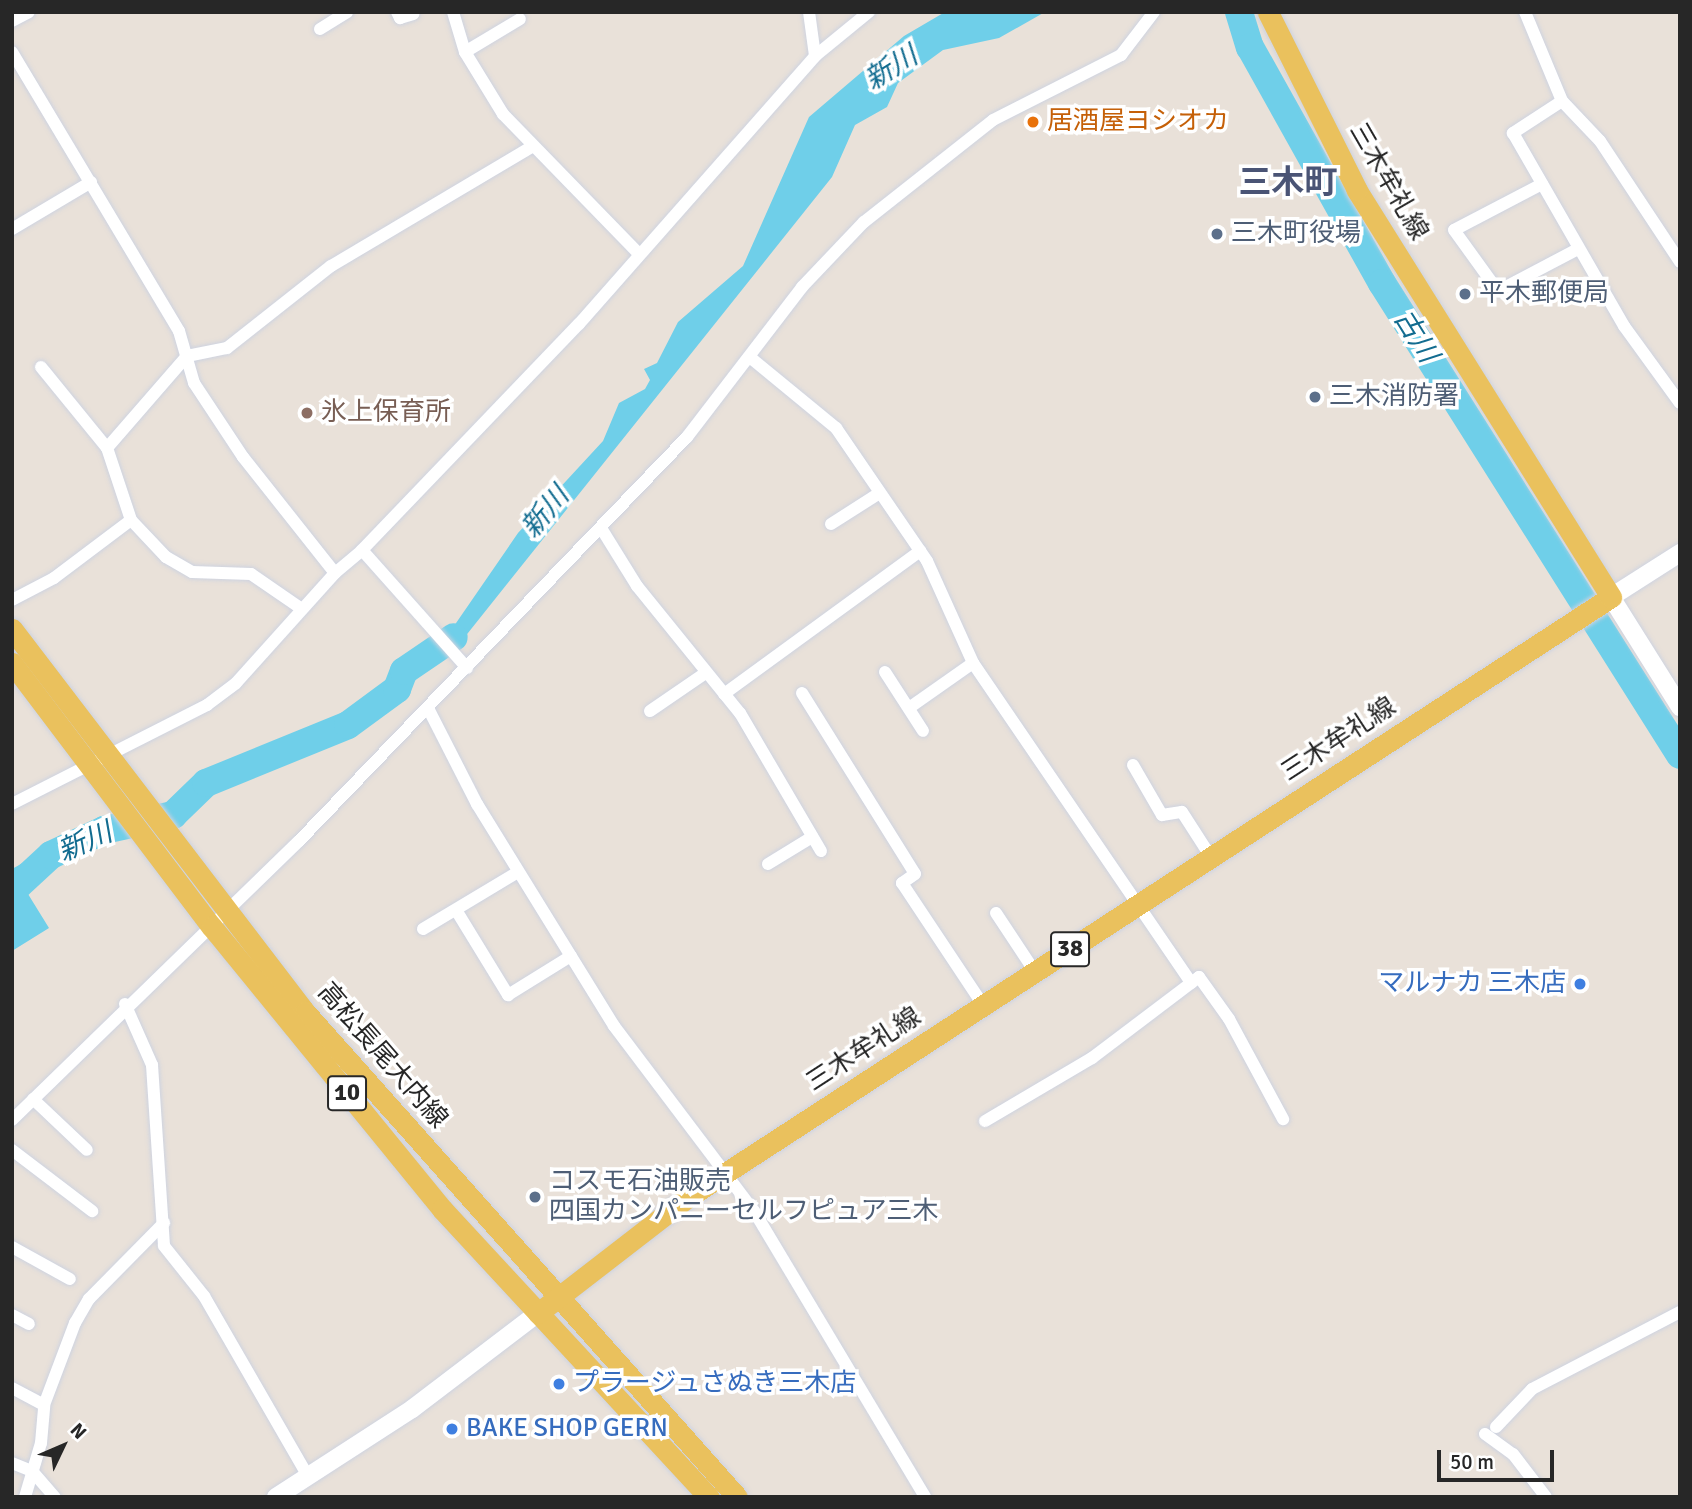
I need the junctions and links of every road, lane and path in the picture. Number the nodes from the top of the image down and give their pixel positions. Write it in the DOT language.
graph roads {
  1 [pos="29,12"];
  2 [pos="347,12"];
  3 [pos="397,12"];
  4 [pos="453,12"];
  5 [pos="809,12"];
  6 [pos="869,12"];
  7 [pos="1154,12"];
  8 [pos="1268,12"];
  9 [pos="1525,12"];
  10 [pos="413,14"];
  11 [pos="520,19"];
  12 [pos="12,21"];
  13 [pos="320,29"];
  14 [pos="12,52"];
  15 [pos="465,52"];
  16 [pos="815,56"];
  17 [pos="1562,101"];
  18 [pos="530,148"];
  19 [pos="91,182"];
  20 [pos="1542,184"];
  21 [pos="12,229"];
  22 [pos="1578,249"];
  23 [pos="637,252"];
  24 [pos="1680,261"];
  25 [pos="187,356"];
  26 [pos="752,359"];
  27 [pos="41,368"];
  28 [pos="1680,403"];
  29 [pos="107,448"];
  30 [pos="878,494"];
  31 [pos="131,520"];
  32 [pos="831,524"];
  33 [pos="601,528"];
  34 [pos="362,550"];
  35 [pos="920,551"];
  36 [pos="1680,553"];
  37 [pos="335,573"];
  38 [pos="1611,597"];
  39 [pos="12,600"];
  40 [pos="299,607"];
  41 [pos="12,629"];
  42 [pos="12,663"];
  43 [pos="973,663"];
  44 [pos="467,668"];
  45 [pos="885,672"];
  46 [pos="704,674"];
  47 [pos="802,693"];
  48 [pos="723,694"];
  49 [pos="1680,707"];
  50 [pos="428,708"];
  51 [pos="909,708"];
  52 [pos="650,711"];
  53 [pos="923,731"];
  54 [pos="95,758"];
  55 [pos="1133,765"];
  56 [pos="12,804"];
  57 [pos="812,836"];
  58 [pos="821,851"];
  59 [pos="1212,857"];
  60 [pos="768,864"];
  61 [pos="518,872"];
  62 [pos="1139,904"];
  63 [pos="456,910"];
  64 [pos="996,913"];
  65 [pos="219,920"];
  66 [pos="423,929"];
  67 [pos="570,956"];
  68 [pos="1035,972"];
  69 [pos="1191,983"];
  70 [pos="125,1004"];
  71 [pos="983,1005"];
  72 [pos="33,1099"];
  73 [pos="1283,1119"];
  74 [pos="12,1120"];
  75 [pos="985,1121"];
  76 [pos="12,1150"];
  77 [pos="87,1150"];
  78 [pos="726,1172"];
  79 [pos="92,1211"];
  80 [pos="163,1223"];
  81 [pos="12,1247"];
  82 [pos="70,1279"];
  83 [pos="557,1299"];
  84 [pos="1680,1312"];
  85 [pos="538,1313"];
  86 [pos="12,1315"];
  87 [pos="29,1324"];
  88 [pos="12,1388"];
  89 [pos="44,1405"];
  90 [pos="12,1463"];
  91 [pos="33,1471"];
  92 [pos="308,1476"];
  93 [pos="25,1497"];
  94 [pos="55,1497"];
  95 [pos="276,1497"];
  96 [pos="709,1497"];
  97 [pos="737,1497"];
  98 [pos="925,1497"];
  99 [pos="1546,1497"];
  1 -- 12 [label="street"];
  2 -- 13 [label="street"];
  3 -- 10 [label="street"];
  4 -- 15 [label="street"];
  5 -- 16 [label="street"];
  6 -- 16 [label="street"];
  7 -- 26 [label="street"];
  8 -- 38 [label="main road, 三木牟礼線"];
  9 -- 17 [label="street"];
  11 -- 15 [label="street"];
  14 -- 19 [label="street"];
  15 -- 18 [label="street"];
  16 -- 23 [label="street"];
  17 -- 20 [label="street"];
  17 -- 24 [label="street"];
  18 -- 23 [label="street"];
  18 -- 25 [label="street"];
  19 -- 21 [label="street"];
  19 -- 25 [label="street"];
  20 -- 22 [label="street"];
  20 -- 22 [label="street"];
  22 -- 28 [label="street"];
  23 -- 34 [label="street"];
  25 -- 29 [label="street"];
  25 -- 37 [label="street"];
  26 -- 30 [label="street"];
  26 -- 33 [label="street"];
  27 -- 29 [label="street"];
  29 -- 31 [label="street"];
  30 -- 32 [label="street"];
  30 -- 35 [label="street"];
  31 -- 39 [label="street"];
  31 -- 40 [label="street"];
  33 -- 44 [label="street"];
  33 -- 46 [label="street"];
  34 -- 37 [label="street"];
  34 -- 44 [label="street"];
  35 -- 43 [label="street"];
  35 -- 48 [label="street"];
  36 -- 38 [label="street"];
  37 -- 40 [label="street"];
  38 -- 49 [label="street"];
  38 -- 59 [label="main road, 三木牟礼線 / 38"];
  40 -- 54 [label="street"];
  41 -- 54 [label="main road, 高松長尾大内線 / 10"];
  42 -- 54 [label="main road, 高松長尾大内線 / 10"];
  43 -- 51 [label="street"];
  43 -- 62 [label="street"];
  44 -- 50 [label="street"];
  45 -- 51 [label="street"];
  46 -- 48 [label="street"];
  46 -- 52 [label="street"];
  47 -- 71 [label="street"];
  48 -- 57 [label="street"];
  50 -- 61 [label="street"];
  50 -- 65 [label="street"];
  51 -- 53 [label="street"];
  54 -- 56 [label="street"];
  54 -- 65 [label="main road, 高松長尾大内線 / 10"];
  55 -- 59 [label="street"];
  57 -- 58 [label="street"];
  57 -- 60 [label="street"];
  59 -- 62 [label="main road, 三木牟礼線 / 38"];
  61 -- 63 [label="street"];
  61 -- 67 [label="street"];
  62 -- 68 [label="main road, 三木牟礼線 / 38"];
  62 -- 69 [label="street"];
  63 -- 66 [label="street"];
  63 -- 67 [label="street"];
  64 -- 68 [label="street"];
  65 -- 70 [label="street"];
  65 -- 83 [label="main road, 高松長尾大内線 / 10"];
  65 -- 85 [label="main road, 高松長尾大内線 / 10"];
  67 -- 78 [label="street"];
  68 -- 71 [label="main road, 三木牟礼線 / 38"];
  69 -- 73 [label="street"];
  69 -- 75 [label="street"];
  70 -- 72 [label="street"];
  70 -- 80 [label="street"];
  71 -- 78 [label="main road, 三木牟礼線 / 38"];
  72 -- 74 [label="street"];
  72 -- 77 [label="street"];
  76 -- 79 [label="street"];
  78 -- 83 [label="main road, 三木牟礼線 / 38"];
  78 -- 98 [label="street"];
  80 -- 89 [label="street"];
  80 -- 92 [label="street"];
  81 -- 82 [label="street"];
  83 -- 85 [label="main road, 三木牟礼線 / 38"];
  83 -- 97 [label="main road, 高松長尾大内線 / 10"];
  84 -- 99 [label="street"];
  85 -- 92 [label="street"];
  85 -- 96 [label="main road, 高松長尾大内線 / 10"];
  86 -- 87 [label="street"];
  88 -- 89 [label="street"];
  89 -- 91 [label="street"];
  90 -- 91 [label="street"];
  91 -- 93 [label="street"];
  91 -- 94 [label="street"];
  92 -- 95 [label="street"];
}
